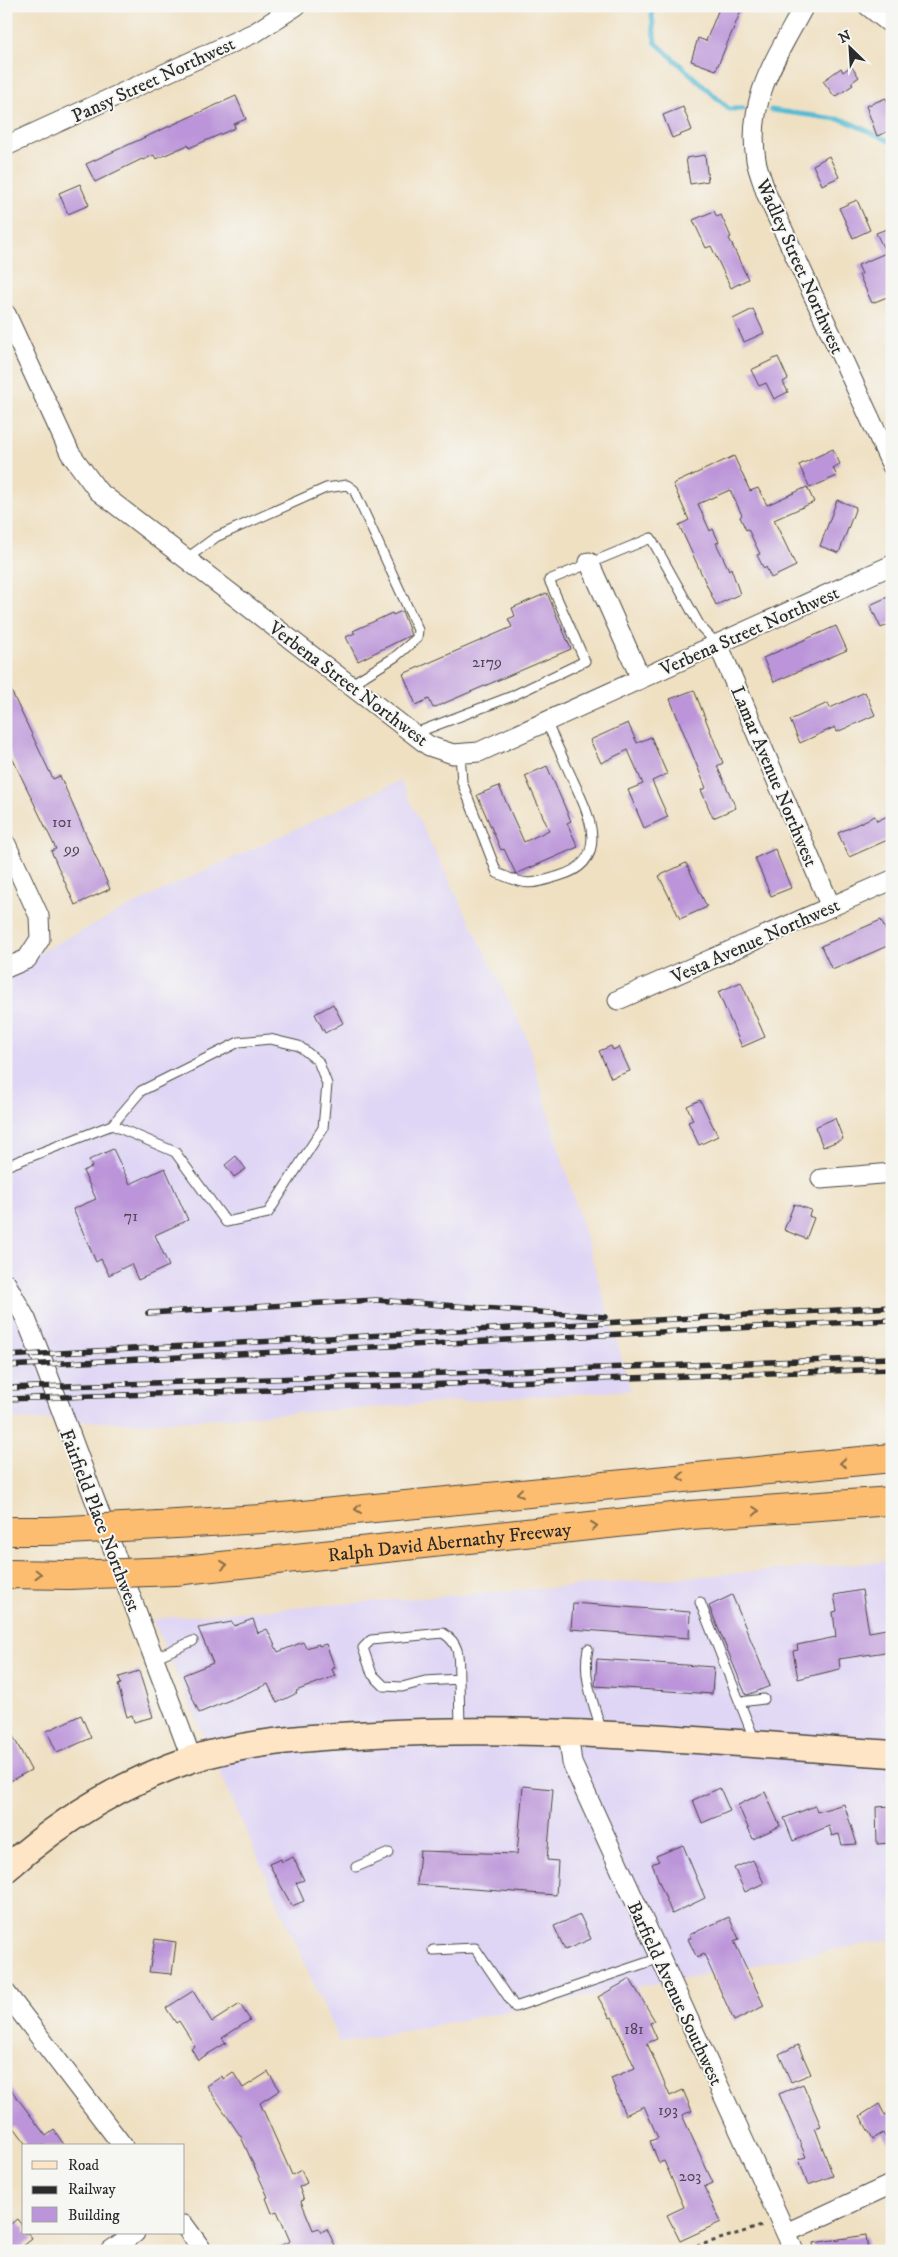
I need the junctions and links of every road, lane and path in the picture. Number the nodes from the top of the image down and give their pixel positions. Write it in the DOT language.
graph roads {
  1 [pos="296,6"];
  2 [pos="804,6"];
  3 [pos="868,6"];
  4 [pos="892,25"];
  5 [pos="6,146"];
  6 [pos="6,314"];
  7 [pos="892,466"];
  8 [pos="186,559"];
  9 [pos="589,562"];
  10 [pos="892,565"];
  11 [pos="718,644"];
  12 [pos="641,679"];
  13 [pos="349,685"];
  14 [pos="546,722"];
  15 [pos="413,734"];
  16 [pos="460,754"];
  17 [pos="6,844"];
  18 [pos="892,880"];
  19 [pos="832,907"];
  20 [pos="6,968"];
  21 [pos="618,1000"];
  22 [pos="112,1125"];
  23 [pos="6,1166"];
  24 [pos="892,1174"];
  25 [pos="822,1179"];
  26 [pos="6,1283"];
  27 [pos="892,1458"];
  28 [pos="892,1501"];
  29 [pos="6,1531"];
  30 [pos="6,1574"];
  31 [pos="700,1602"];
  32 [pos="193,1642"];
  33 [pos="588,1649"];
  34 [pos="154,1658"];
  35 [pos="459,1679"];
  36 [pos="764,1699"];
  37 [pos="740,1702"];
  38 [pos="460,1730"];
  39 [pos="568,1732"];
  40 [pos="603,1734"];
  41 [pos="757,1746"];
  42 [pos="892,1754"];
  43 [pos="192,1760"];
  44 [pos="388,1853"];
  45 [pos="356,1867"];
  46 [pos="6,1869"];
  47 [pos="433,1950"];
  48 [pos="660,1958"];
  49 [pos="6,1993"];
  50 [pos="121,2144"];
  51 [pos="892,2184"];
  52 [pos="783,2226"];
  53 [pos="185,2227"];
  54 [pos="134,2234"];
  55 [pos="110,2251"];
  56 [pos="203,2251"];
  57 [pos="681,2251"];
  58 [pos="794,2251"];
  1 -- 5 [label="street, Pansy Street Northwest"];
  2 -- 7 [label="street, Wadley Street Northwest"];
  3 -- 4 [label="street"];
  6 -- 8 [label="street, Verbena Street Northwest"];
  8 -- 13 [label="street, Verbena Street Northwest"];
  8 -- 13 [label="lane"];
  9 -- 11 [label="lane"];
  9 -- 12 [label="street"];
  9 -- 15 [label="lane"];
  10 -- 11 [label="street, Verbena Street Northwest"];
  11 -- 12 [label="street, Verbena Street Northwest"];
  11 -- 19 [label="street, Lamar Avenue Northwest"];
  12 -- 14 [label="street, Verbena Street Northwest"];
  13 -- 15 [label="street, Verbena Street Northwest"];
  14 -- 16 [label="street, Verbena Street Northwest"];
  14 -- 16 [label="lane"];
  15 -- 16 [label="street, Verbena Street Northwest"];
  17 -- 20 [label="street"];
  18 -- 19 [label="street, Vesta Avenue Northwest"];
  19 -- 21 [label="street, Vesta Avenue Northwest"];
  22 -- 22 [label="lane"];
  22 -- 23 [label="lane"];
  24 -- 25 [label="street"];
  26 -- 34 [label="street, Fairfield Place Northwest"];
  27 -- 29 [label="highway, one-way, bridge"];
  30 -- 28 [label="highway, Ralph David Abernathy Freeway, one-way, bridge"];
  31 -- 37 [label="lane"];
  32 -- 34 [label="lane"];
  33 -- 40 [label="lane"];
  34 -- 43 [label="street, Fairfield Place Northwest"];
  35 -- 35 [label="lane"];
  35 -- 38 [label="lane"];
  36 -- 37 [label="lane"];
  37 -- 41 [label="lane"];
  38 -- 39 [label="main road"];
  38 -- 43 [label="main road"];
  39 -- 40 [label="main road"];
  39 -- 48 [label="street, Barfield Avenue Southwest"];
  40 -- 41 [label="main road"];
  41 -- 42 [label="main road"];
  43 -- 46 [label="main road"];
  44 -- 45 [label="lane"];
  47 -- 48 [label="lane"];
  48 -- 52 [label="street, Barfield Avenue Southwest"];
  49 -- 50 [label="street"];
  51 -- 52 [label="street"];
  52 -- 57 [label="path"];
  52 -- 58 [label="street, Barfield Avenue Southwest"];
  53 -- 56 [label="street"];
  54 -- 55 [label="street"];
}
